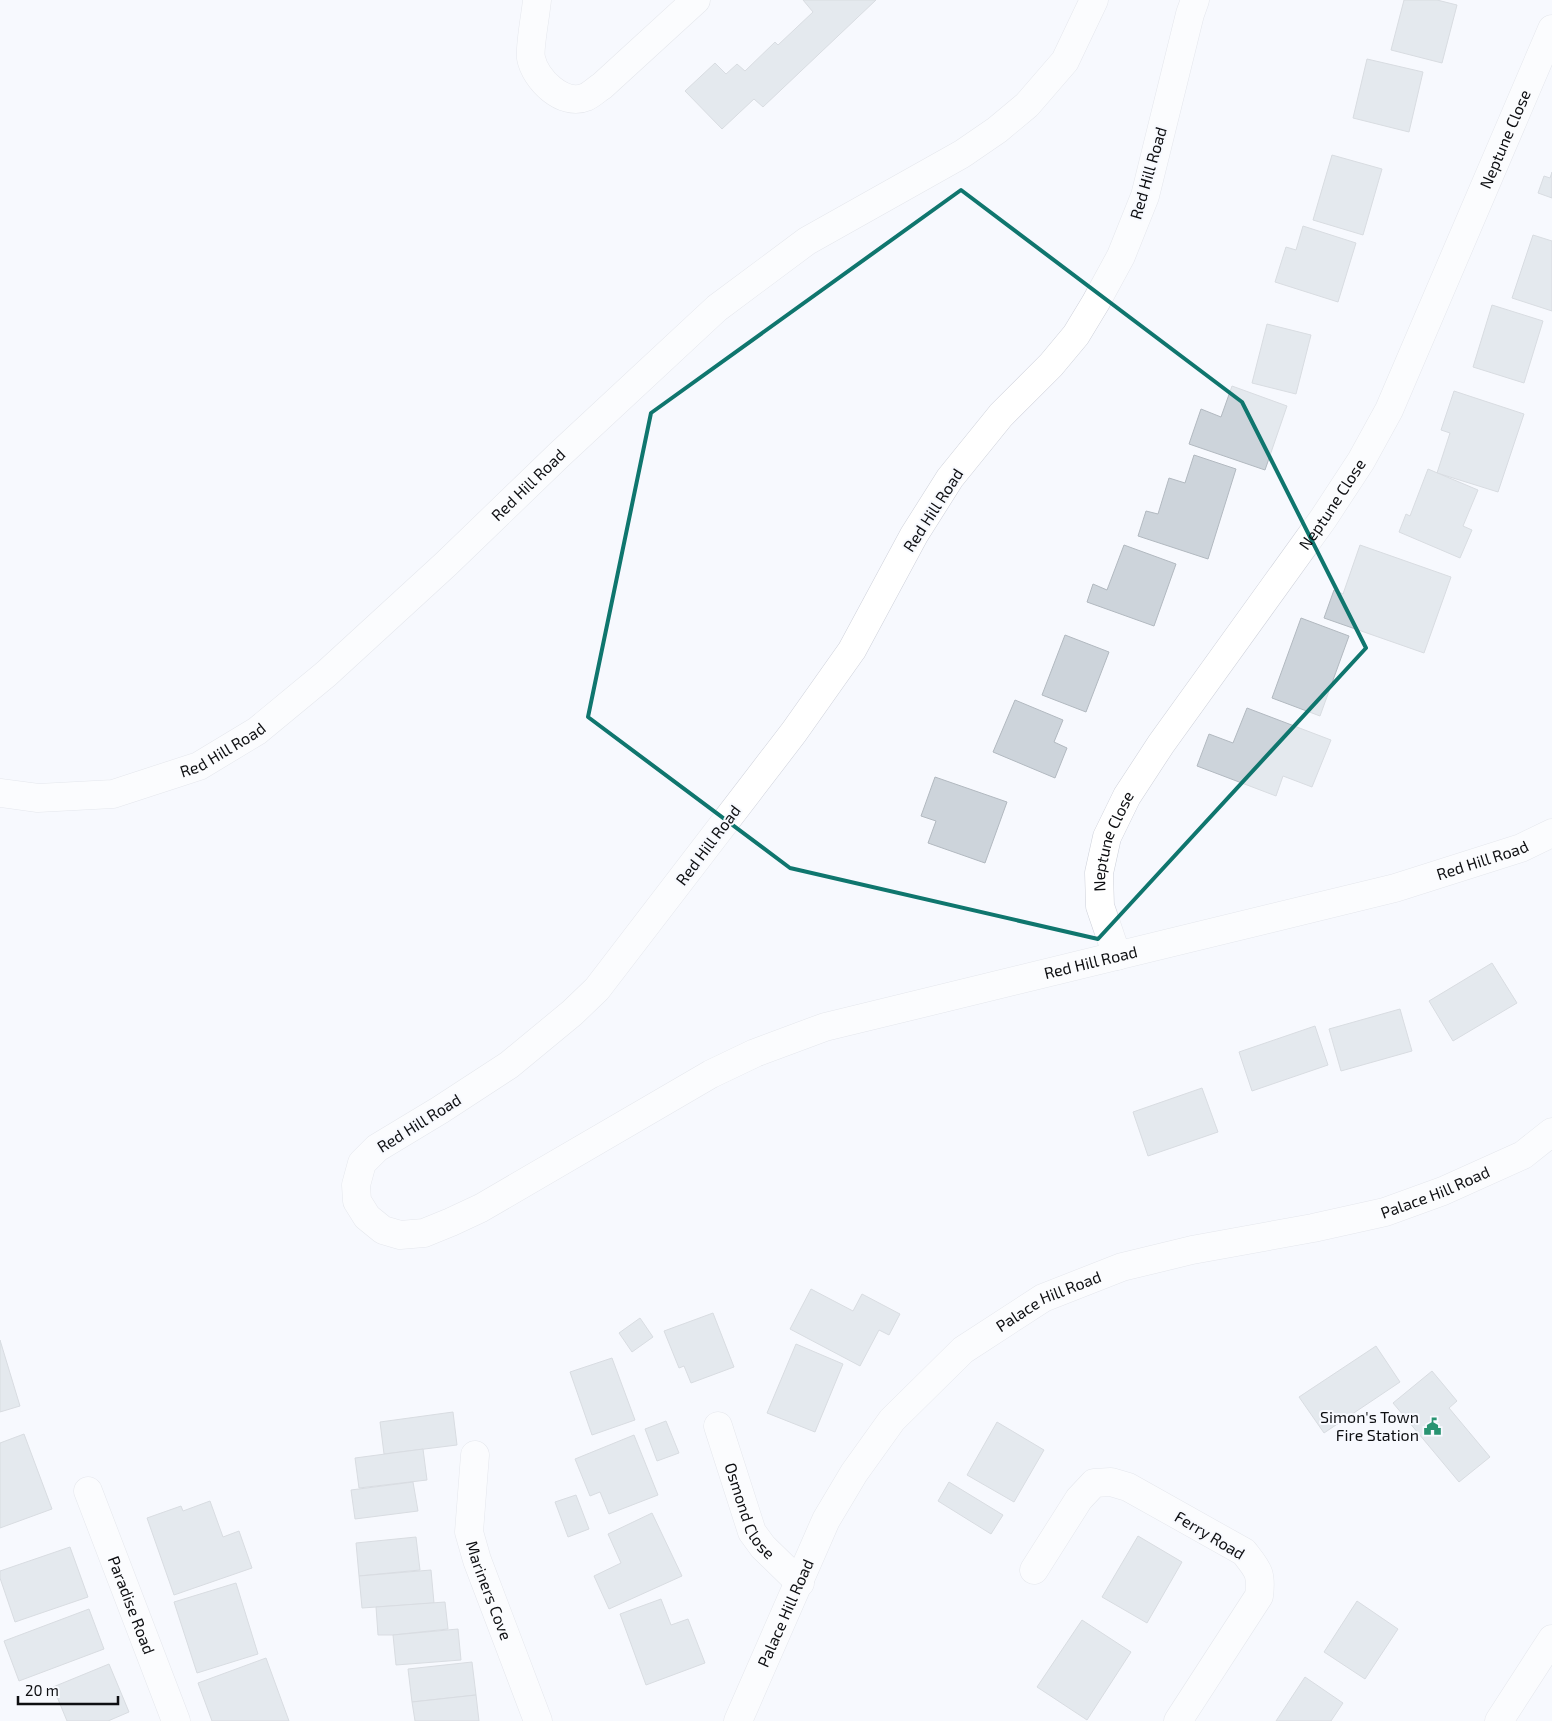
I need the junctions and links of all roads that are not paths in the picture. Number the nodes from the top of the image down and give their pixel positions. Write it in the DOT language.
graph roads {
  1 [pos="537,0"];
  2 [pos="696,0"];
  3 [pos="1094,0"];
  4 [pos="1196,0"];
  5 [pos="1552,29"];
  6 [pos="0,793"];
  7 [pos="1552,833"];
  8 [pos="1117,956"];
  9 [pos="1552,1132"];
  10 [pos="718,1426"];
  11 [pos="475,1455"];
  12 [pos="88,1491"];
  13 [pos="1034,1570"];
  14 [pos="800,1583"];
  15 [pos="1552,1639"];
  16 [pos="176,1721"];
  17 [pos="538,1721"];
  18 [pos="738,1721"];
  19 [pos="1178,1721"];
  20 [pos="1499,1721"];
  1 -- 2 [label="street"];
  3 -- 6 [label="street, Red Hill Road"];
  4 -- 8 [label="street, Red Hill Road"];
  5 -- 8 [label="street, Neptune Close"];
  7 -- 8 [label="street, Red Hill Road"];
  9 -- 14 [label="street, Palace Hill Road"];
  10 -- 14 [label="street, Osmond Close"];
  11 -- 17 [label="street, Mariners Cove"];
  12 -- 16 [label="street, Paradise Road"];
  13 -- 19 [label="street, Ferry Road"];
  14 -- 18 [label="street, Palace Hill Road"];
  15 -- 20 [label="street"];
}
